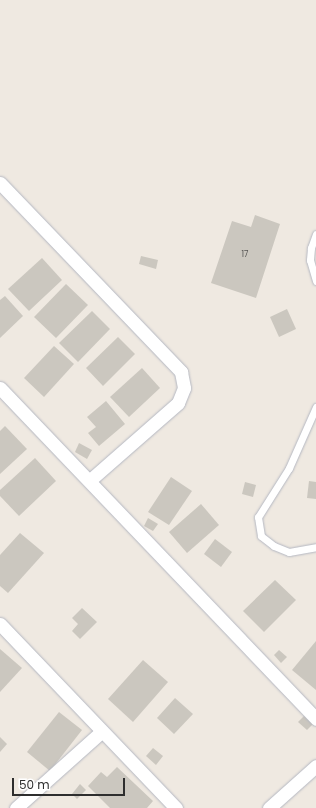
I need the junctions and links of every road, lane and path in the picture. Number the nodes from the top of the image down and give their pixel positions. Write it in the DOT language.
graph roads {
  1 [pos="0,183"];
  2 [pos="316,234"];
  3 [pos="316,281"];
  4 [pos="0,388"];
  5 [pos="316,407"];
  6 [pos="90,480"];
  7 [pos="316,547"];
  8 [pos="0,624"];
  9 [pos="316,719"];
  10 [pos="102,731"];
  11 [pos="316,766"];
  12 [pos="16,808"];
  13 [pos="176,808"];
  14 [pos="269,808"];
  1 -- 6 [label="street"];
  2 -- 3 [label="lane"];
  4 -- 6 [label="street"];
  5 -- 7 [label="lane"];
  6 -- 9 [label="street"];
  8 -- 10 [label="street"];
  10 -- 12 [label="street"];
  10 -- 13 [label="street"];
  11 -- 14 [label="street"];
}
